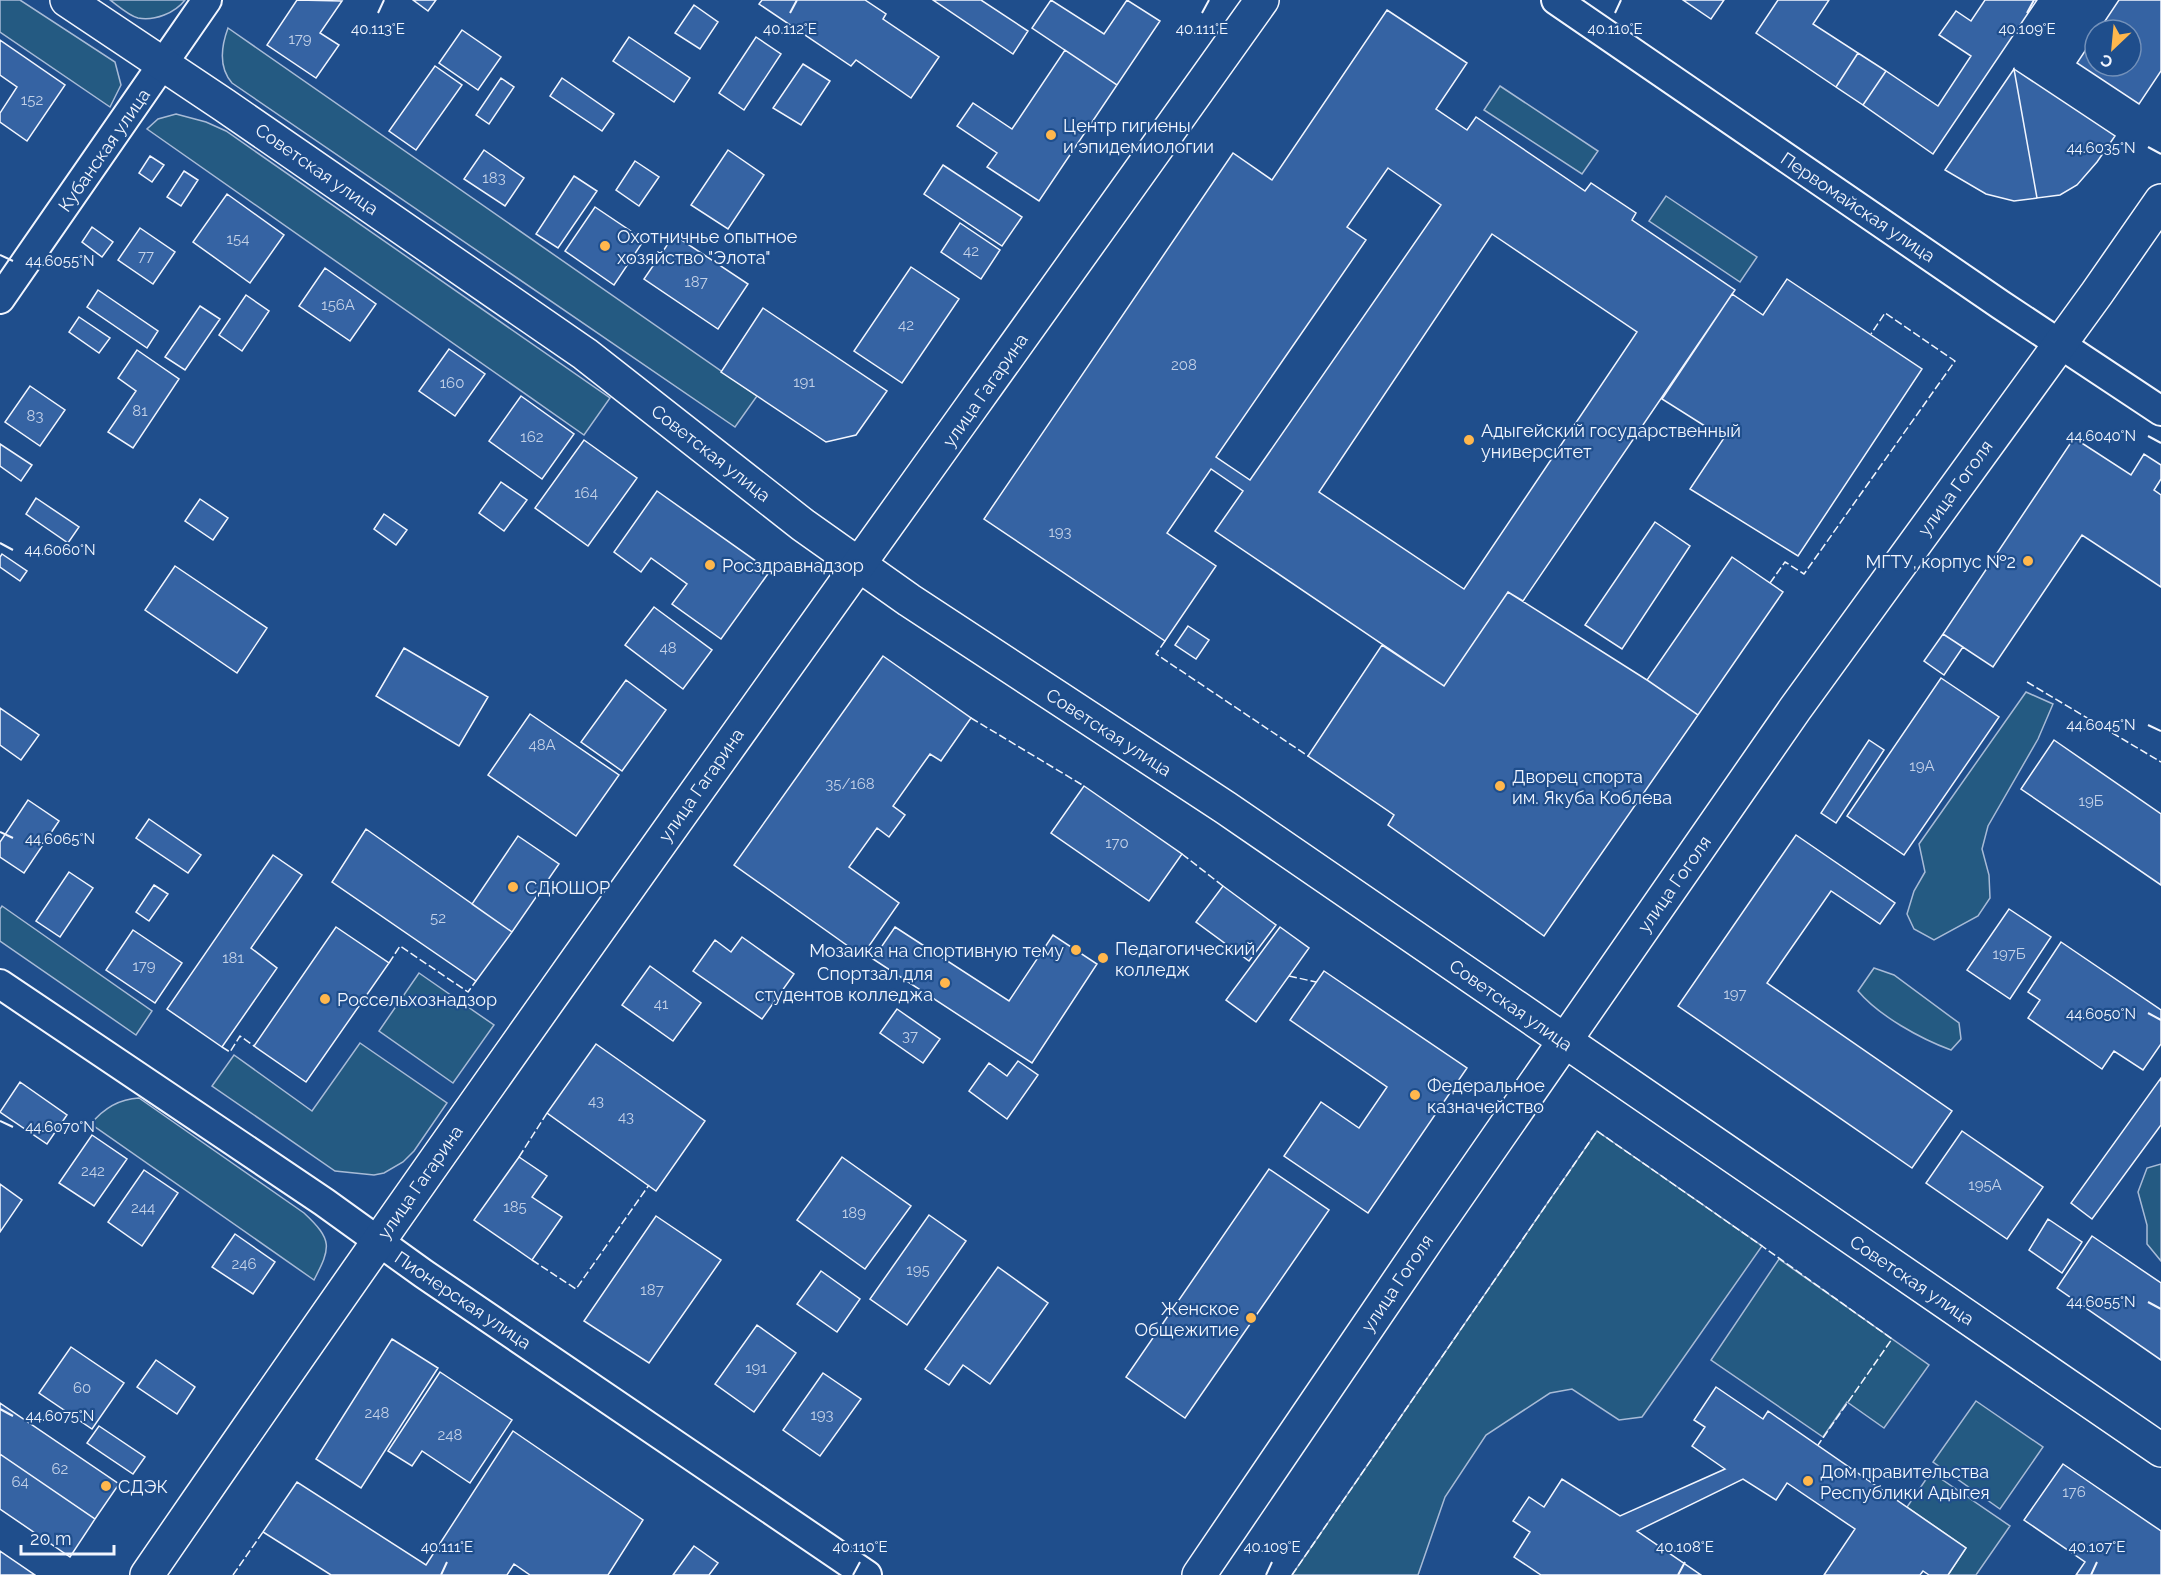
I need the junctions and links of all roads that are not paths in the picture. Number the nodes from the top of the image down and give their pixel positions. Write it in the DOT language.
graph roads {
  1 [pos="67,0"];
  2 [pos="207,0"];
  3 [pos="1262,0"];
  4 [pos="1556,0"];
  5 [pos="164,64"];
  6 [pos="2161,201"];
  7 [pos="0,299"];
  8 [pos="2060,344"];
  9 [pos="2161,411"];
  10 [pos="858,564"];
  11 [pos="0,984"];
  12 [pos="1563,1042"];
  13 [pos="378,1242"];
  14 [pos="2161,1450"];
  15 [pos="147,1575"];
  16 [pos="867,1575"];
  17 [pos="1199,1575"];
  1 -- 5 [label="main road, Советская улица"];
  2 -- 5 [label="street, Кубанская улица"];
  3 -- 10 [label="main road, улица Гагарина"];
  4 -- 8 [label="street, Первомайская улица"];
  5 -- 7 [label="street, Кубанская улица"];
  5 -- 10 [label="main road, Советская улица"];
  6 -- 8 [label="main road, улица Гоголя"];
  8 -- 9 [label="street, Первомайская улица"];
  8 -- 12 [label="main road, улица Гоголя"];
  10 -- 12 [label="main road, Советская улица"];
  10 -- 13 [label="main road, улица Гагарина"];
  11 -- 13 [label="street, Пионерская улица"];
  12 -- 14 [label="main road, Советская улица"];
  12 -- 17 [label="main road, улица Гоголя"];
  13 -- 15 [label="main road, улица Гагарина"];
  13 -- 16 [label="street, Пионерская улица"];
}
